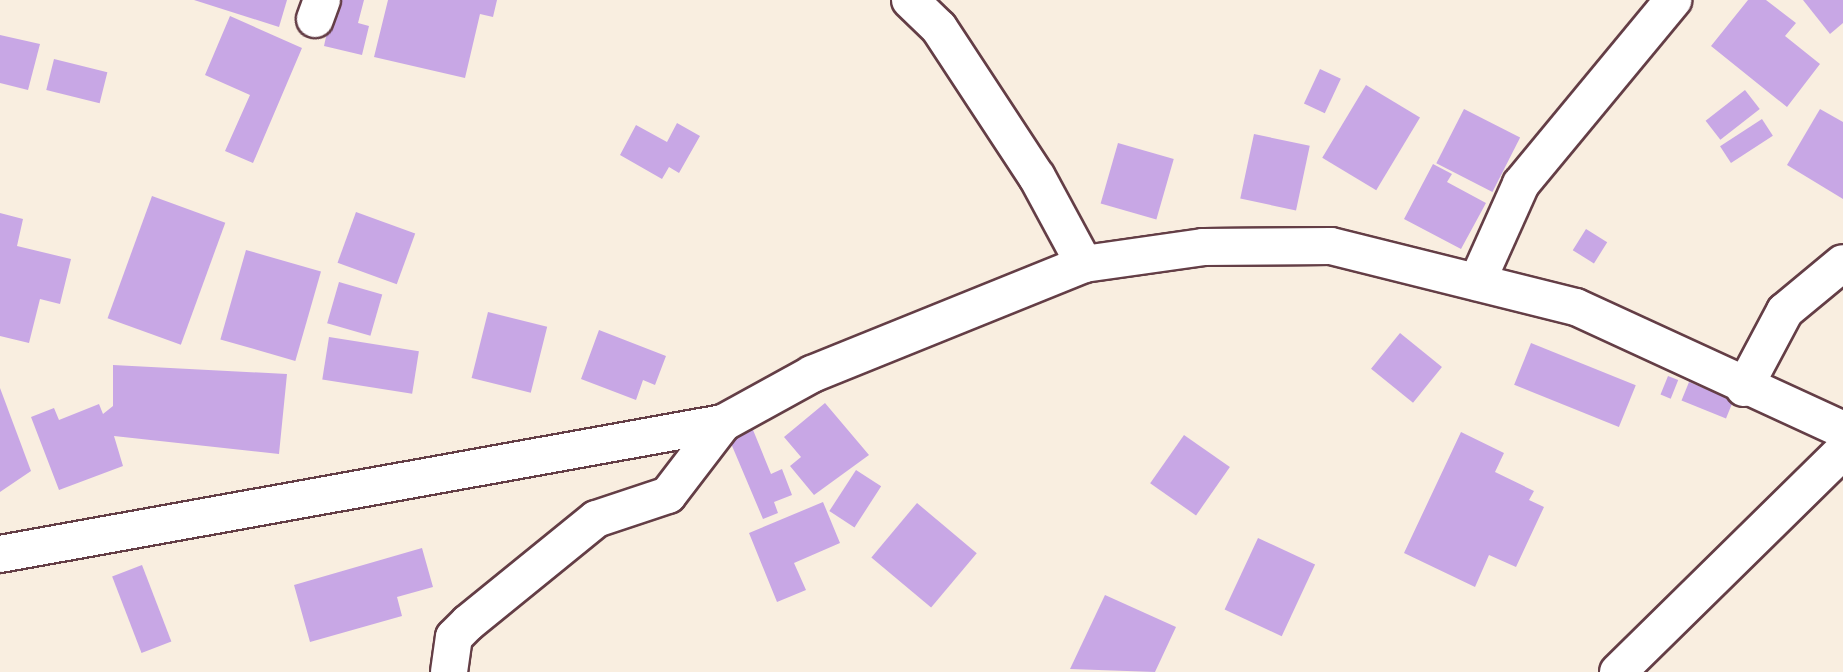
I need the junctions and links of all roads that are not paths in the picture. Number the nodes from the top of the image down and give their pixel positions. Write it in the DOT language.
graph roads {
  1 [pos="910,0"];
  2 [pos="1673,0"];
  3 [pos="1843,263"];
  4 [pos="1084,264"];
  5 [pos="1477,282"];
  6 [pos="1744,388"];
  7 [pos="723,423"];
  8 [pos="1843,430"];
  9 [pos="1843,451"];
  10 [pos="0,554"];
  11 [pos="449,672"];
  12 [pos="1618,672"];
  1 -- 4 [label="street"];
  2 -- 5 [label="street"];
  3 -- 6 [label="street"];
  4 -- 5 [label="street"];
  4 -- 7 [label="street"];
  5 -- 6 [label="street"];
  6 -- 8 [label="street"];
  7 -- 10 [label="street"];
  7 -- 11 [label="street"];
  9 -- 12 [label="street"];
}
